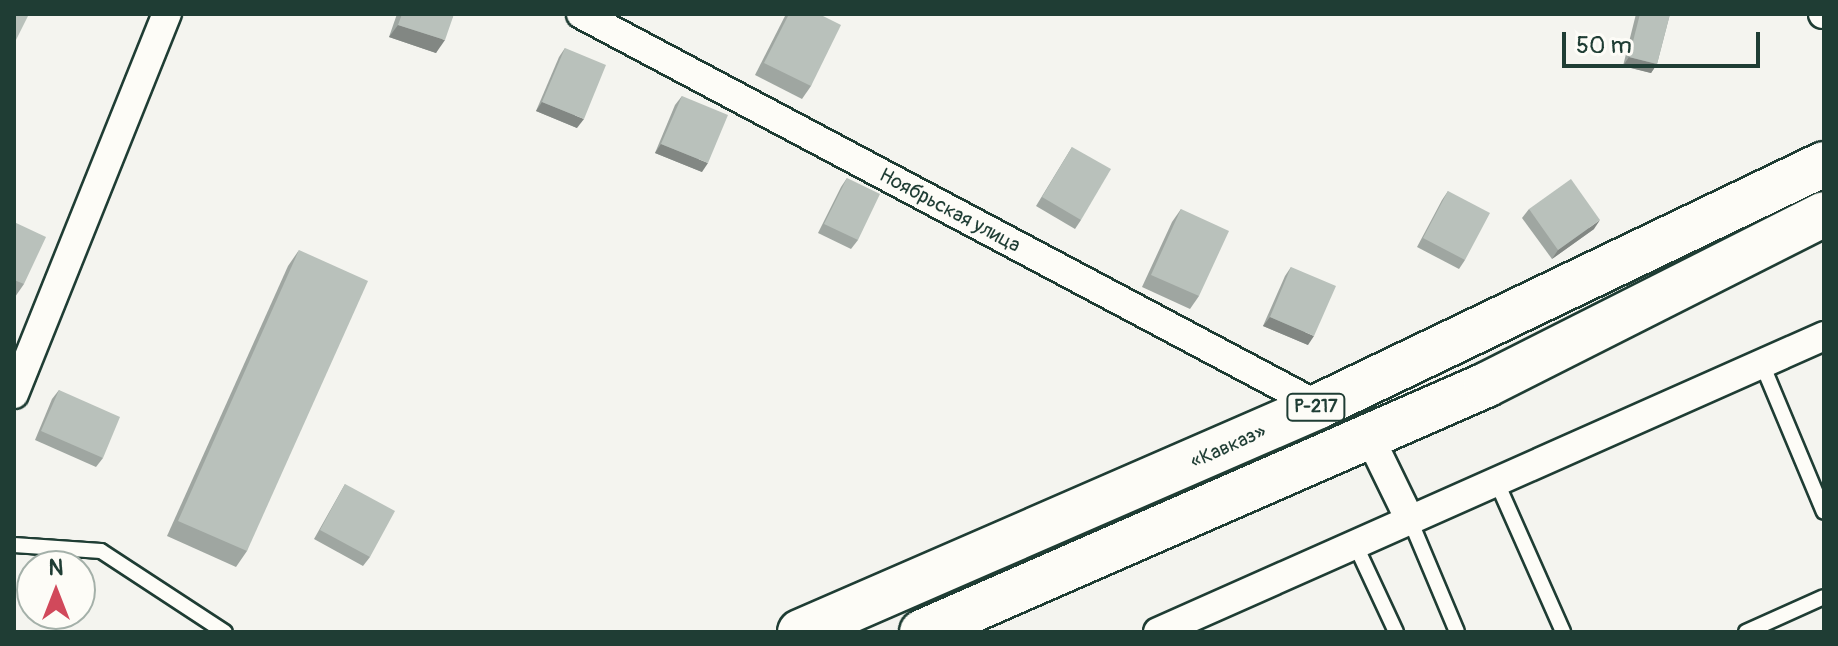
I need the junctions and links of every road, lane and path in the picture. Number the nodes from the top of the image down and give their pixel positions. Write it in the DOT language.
graph roads {
  1 [pos="167,14"];
  2 [pos="581,14"];
  3 [pos="1824,164"];
  4 [pos="1824,214"];
  5 [pos="1824,336"];
  6 [pos="1762,364"];
  7 [pos="14,394"];
  8 [pos="1319,406"];
  9 [pos="1369,436"];
  10 [pos="1498,485"];
  11 [pos="1824,512"];
  12 [pos="1410,520"];
  13 [pos="1355,544"];
  14 [pos="14,545"];
  15 [pos="1824,597"];
  16 [pos="225,632"];
  17 [pos="800,632"];
  18 [pos="922,632"];
  19 [pos="1158,632"];
  20 [pos="1396,632"];
  21 [pos="1457,632"];
  22 [pos="1563,632"];
  23 [pos="1746,632"];
  1 -- 7 [label="street"];
  2 -- 8 [label="street, Ноябрьская улица"];
  3 -- 8 [label="highway, «Кавказ» / Р-217"];
  4 -- 9 [label="highway, Р-217"];
  5 -- 6 [label="street"];
  6 -- 10 [label="street"];
  6 -- 11 [label="lane"];
  8 -- 17 [label="highway, «Кавказ» / Р-217"];
  9 -- 12 [label="street"];
  9 -- 18 [label="highway, Р-217"];
  10 -- 12 [label="street"];
  10 -- 22 [label="lane"];
  12 -- 13 [label="street"];
  12 -- 21 [label="lane"];
  13 -- 19 [label="street"];
  13 -- 20 [label="lane"];
  14 -- 16 [label="lane"];
  15 -- 23 [label="lane"];
}
